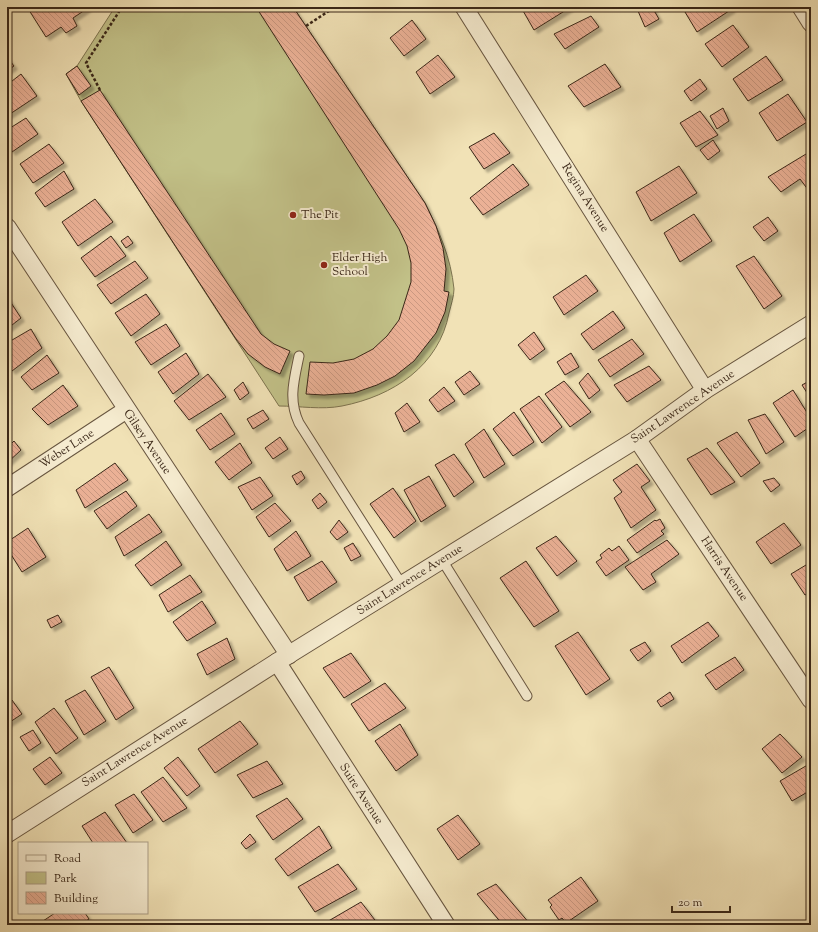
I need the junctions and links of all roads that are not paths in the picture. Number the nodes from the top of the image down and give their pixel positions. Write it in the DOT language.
graph roads {
  1 [pos="464,7"];
  2 [pos="800,7"];
  3 [pos="811,23"];
  4 [pos="7,227"];
  5 [pos="811,324"];
  6 [pos="299,356"];
  7 [pos="705,390"];
  8 [pos="126,410"];
  9 [pos="637,439"];
  10 [pos="7,488"];
  11 [pos="442,560"];
  12 [pos="402,585"];
  13 [pos="283,659"];
  14 [pos="527,696"];
  15 [pos="811,700"];
  16 [pos="7,834"];
  17 [pos="446,925"];
  1 -- 7 [label="street, Regina Avenue"];
  2 -- 3 [label="street"];
  4 -- 8 [label="street, Gilsey Avenue"];
  5 -- 7 [label="street, Saint Lawrence Avenue"];
  6 -- 12 [label="lane"];
  7 -- 9 [label="street, Saint Lawrence Avenue"];
  8 -- 10 [label="street, Weber Lane"];
  8 -- 13 [label="street, Gilsey Avenue"];
  9 -- 11 [label="street, Saint Lawrence Avenue"];
  9 -- 15 [label="street, Harris Avenue"];
  11 -- 12 [label="street, Saint Lawrence Avenue"];
  11 -- 14 [label="lane"];
  12 -- 13 [label="street, Saint Lawrence Avenue"];
  13 -- 16 [label="street, Saint Lawrence Avenue"];
  13 -- 17 [label="street, Suire Avenue"];
}
